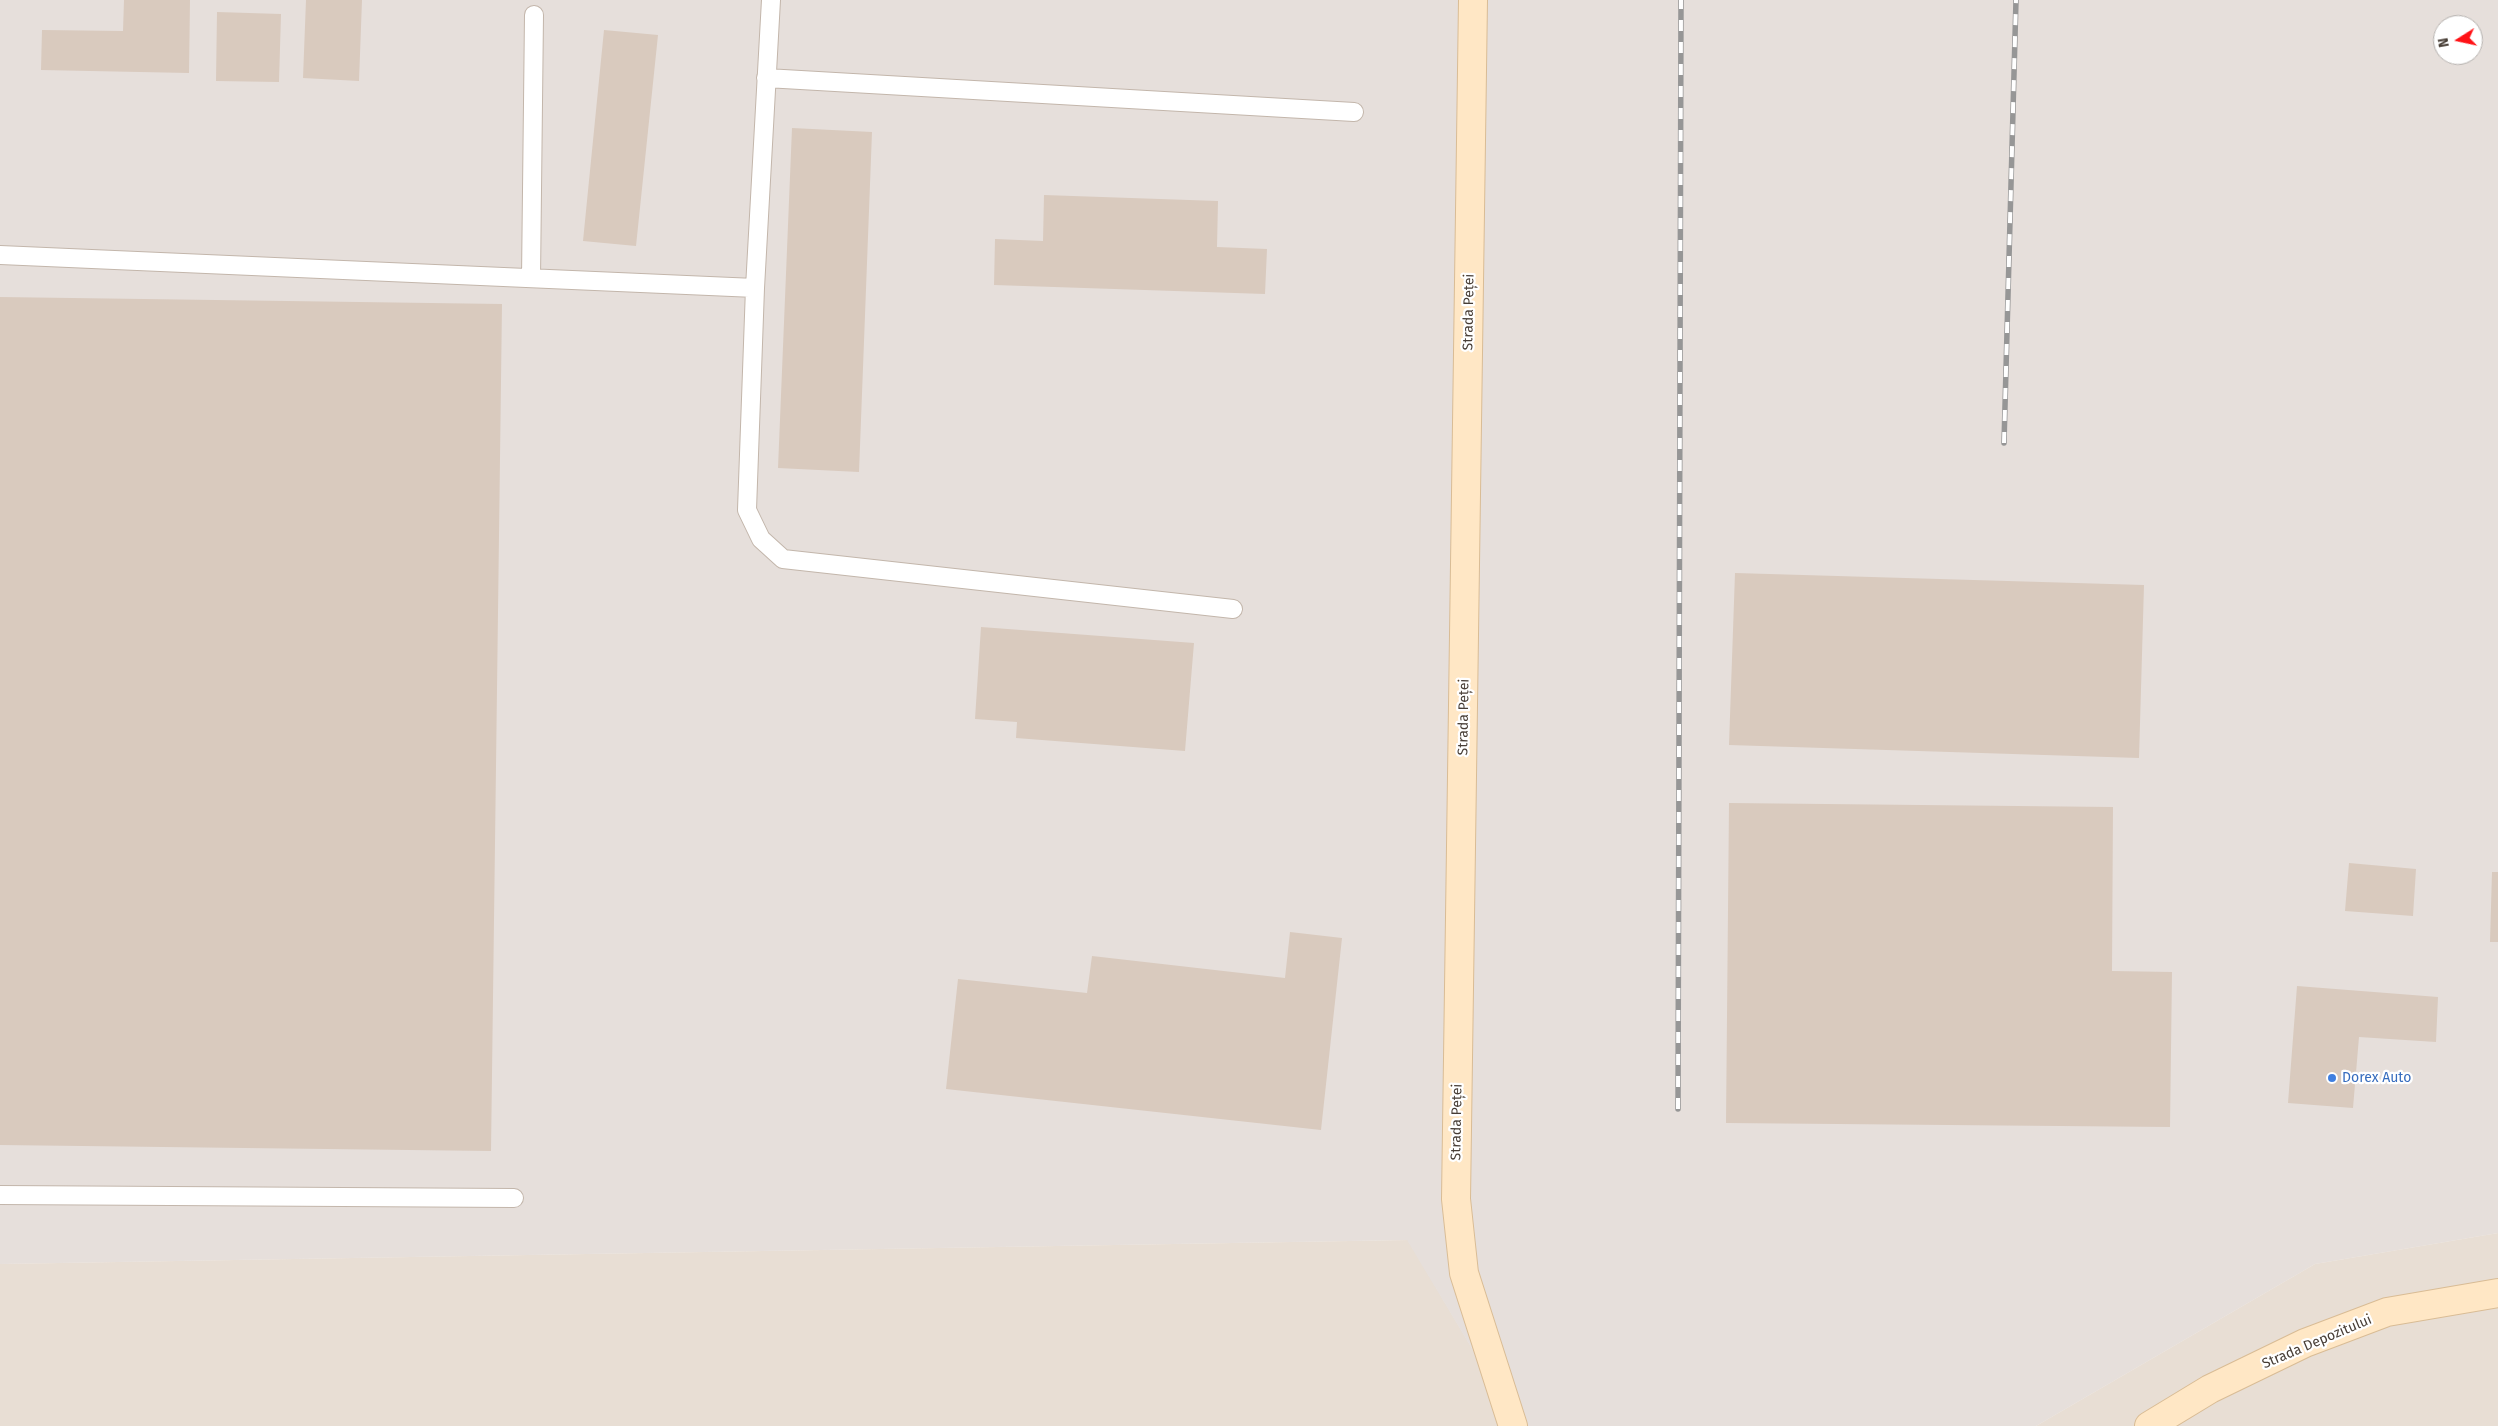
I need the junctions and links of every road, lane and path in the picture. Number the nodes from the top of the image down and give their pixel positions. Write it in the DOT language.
graph roads {
  1 [pos="771,0"];
  2 [pos="1473,0"];
  3 [pos="534,15"];
  4 [pos="766,78"];
  5 [pos="1354,112"];
  6 [pos="0,255"];
  7 [pos="531,278"];
  8 [pos="755,288"];
  9 [pos="1234,609"];
  10 [pos="0,1195"];
  11 [pos="514,1198"];
  12 [pos="2498,1294"];
  13 [pos="1513,1426"];
  14 [pos="2149,1426"];
  1 -- 4 [label="lane"];
  2 -- 13 [label="street, Strada Peței"];
  3 -- 7 [label="lane"];
  4 -- 5 [label="lane"];
  4 -- 8 [label="lane"];
  6 -- 7 [label="lane"];
  7 -- 8 [label="lane"];
  8 -- 9 [label="lane"];
  10 -- 11 [label="lane"];
  12 -- 14 [label="street, Strada Depozitului"];
}
